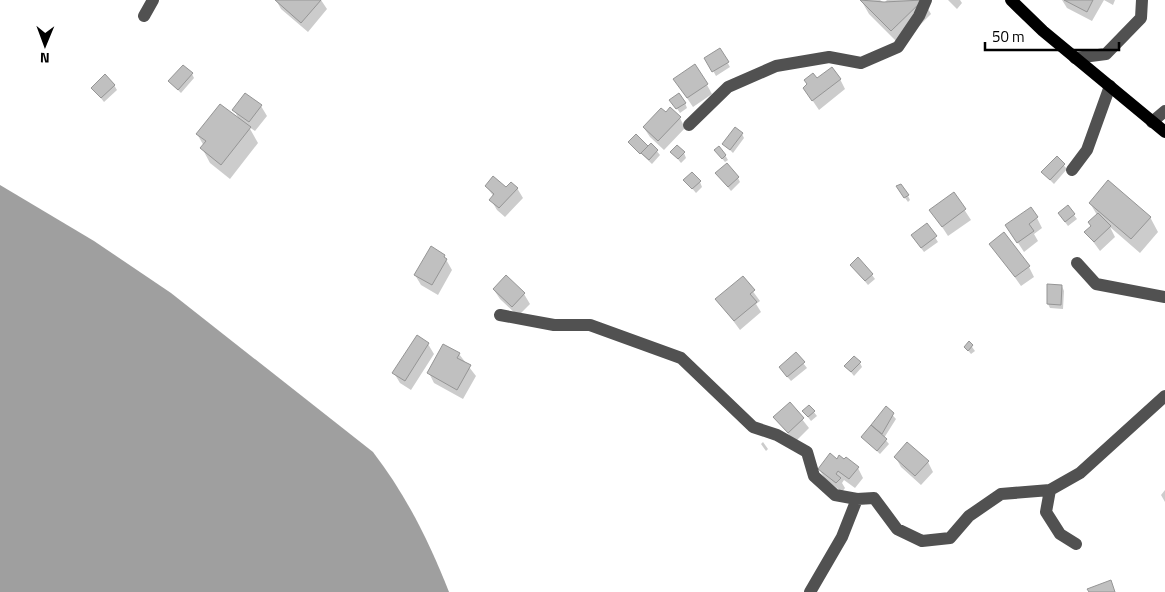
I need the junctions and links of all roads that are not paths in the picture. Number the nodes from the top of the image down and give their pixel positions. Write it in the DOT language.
graph roads {
  1 [pos="152,0"];
  2 [pos="926,0"];
  3 [pos="1011,0"];
  4 [pos="1142,0"];
  5 [pos="144,16"];
  6 [pos="1075,58"];
  7 [pos="1110,86"];
  8 [pos="1165,111"];
  9 [pos="1152,122"];
  10 [pos="689,125"];
  11 [pos="1165,132"];
  12 [pos="1072,170"];
  13 [pos="1078,263"];
  14 [pos="1165,297"];
  15 [pos="500,315"];
  16 [pos="1165,396"];
  17 [pos="1050,490"];
  18 [pos="857,499"];
  19 [pos="1076,544"];
  20 [pos="810,592"];
  1 -- 5 [label="street"];
  2 -- 10 [label="street"];
  3 -- 6 [label="main road"];
  4 -- 6 [label="street"];
  6 -- 7 [label="main road"];
  7 -- 9 [label="main road"];
  7 -- 12 [label="street"];
  8 -- 9 [label="street"];
  9 -- 11 [label="main road"];
  13 -- 14 [label="street"];
  15 -- 18 [label="street"];
  16 -- 17 [label="street"];
  17 -- 18 [label="street"];
  17 -- 19 [label="street"];
  18 -- 20 [label="street"];
}
